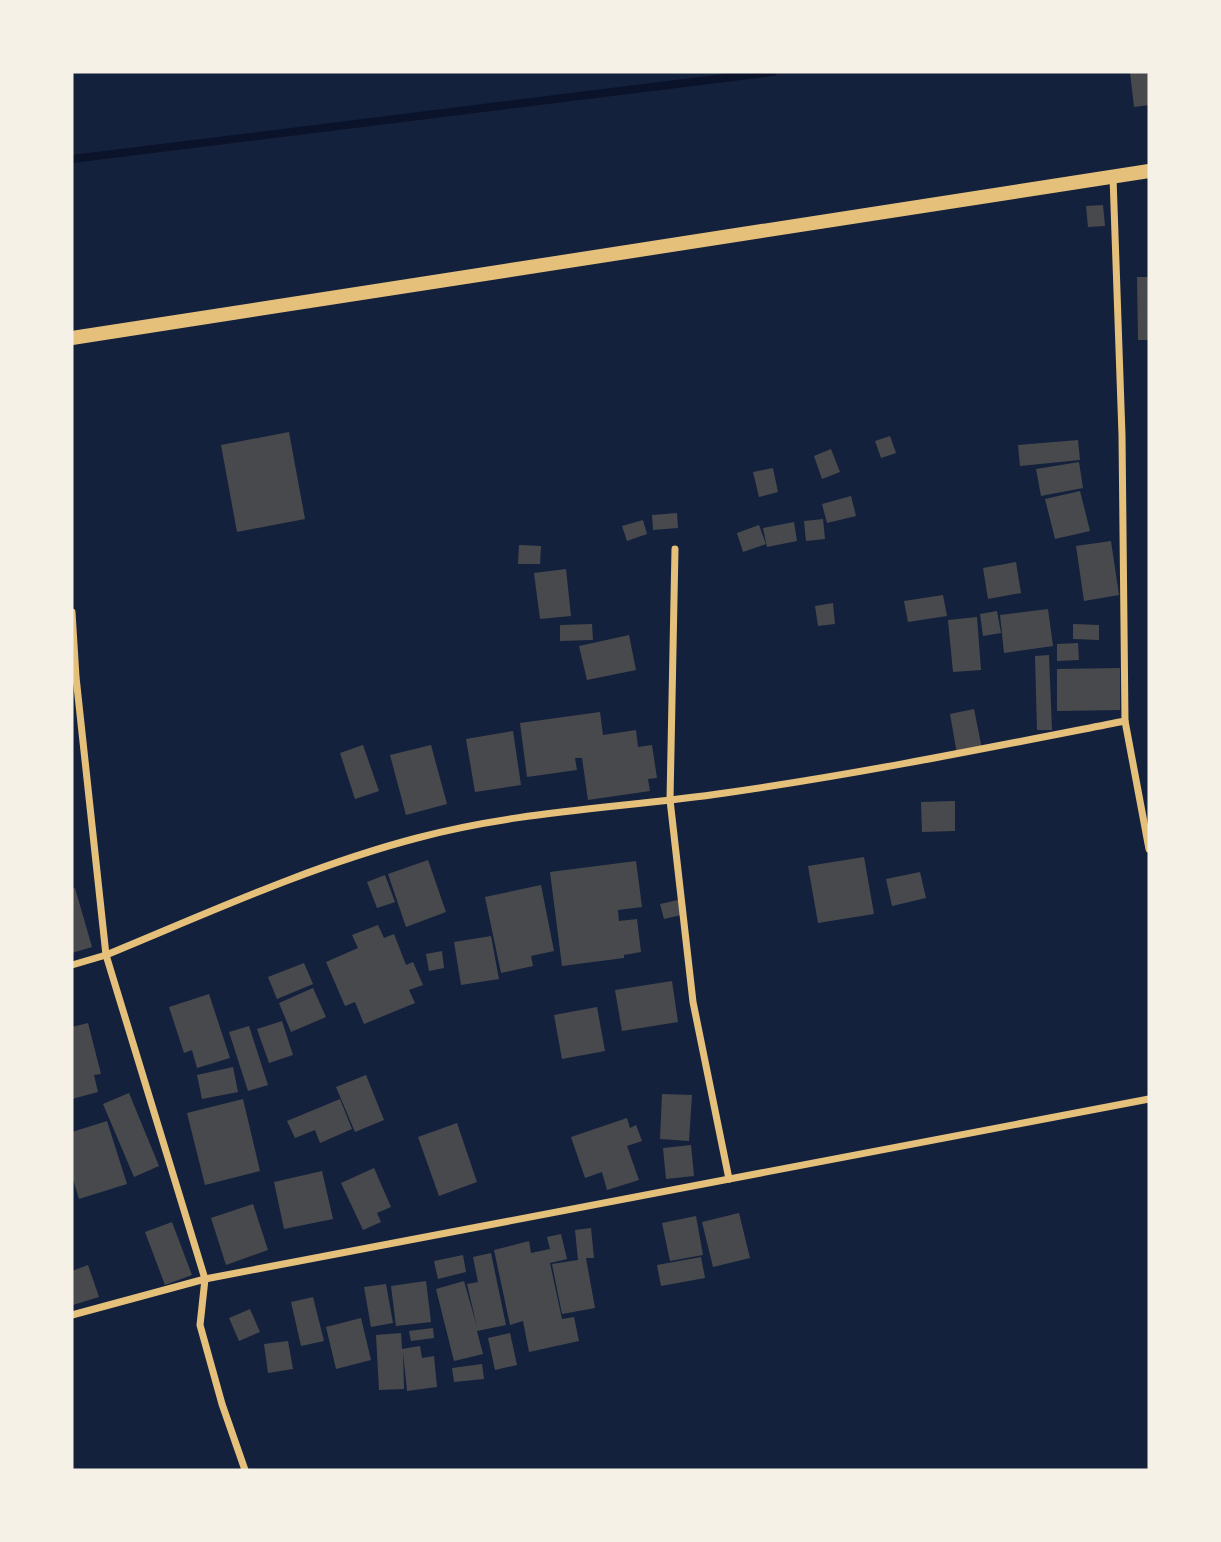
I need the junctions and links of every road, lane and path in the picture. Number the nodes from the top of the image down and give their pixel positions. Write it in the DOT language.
graph roads {
  1 [pos="1149,171"];
  2 [pos="1113,176"];
  3 [pos="72,338"];
  4 [pos="675,549"];
  5 [pos="72,612"];
  6 [pos="1125,721"];
  7 [pos="670,800"];
  8 [pos="1149,849"];
  9 [pos="106,955"];
  10 [pos="72,965"];
  11 [pos="1149,1099"];
  12 [pos="729,1179"];
  13 [pos="205,1279"];
  14 [pos="72,1315"];
  15 [pos="245,1470"];
  1 -- 2 [label="main road"];
  2 -- 3 [label="main road"];
  2 -- 6 [label="street"];
  4 -- 7 [label="street"];
  5 -- 9 [label="street"];
  6 -- 7 [label="street"];
  6 -- 8 [label="street"];
  7 -- 9 [label="street"];
  7 -- 12 [label="street"];
  9 -- 10 [label="street"];
  9 -- 13 [label="street"];
  11 -- 12 [label="street"];
  12 -- 13 [label="street"];
  13 -- 14 [label="street"];
  13 -- 15 [label="street"];
}
